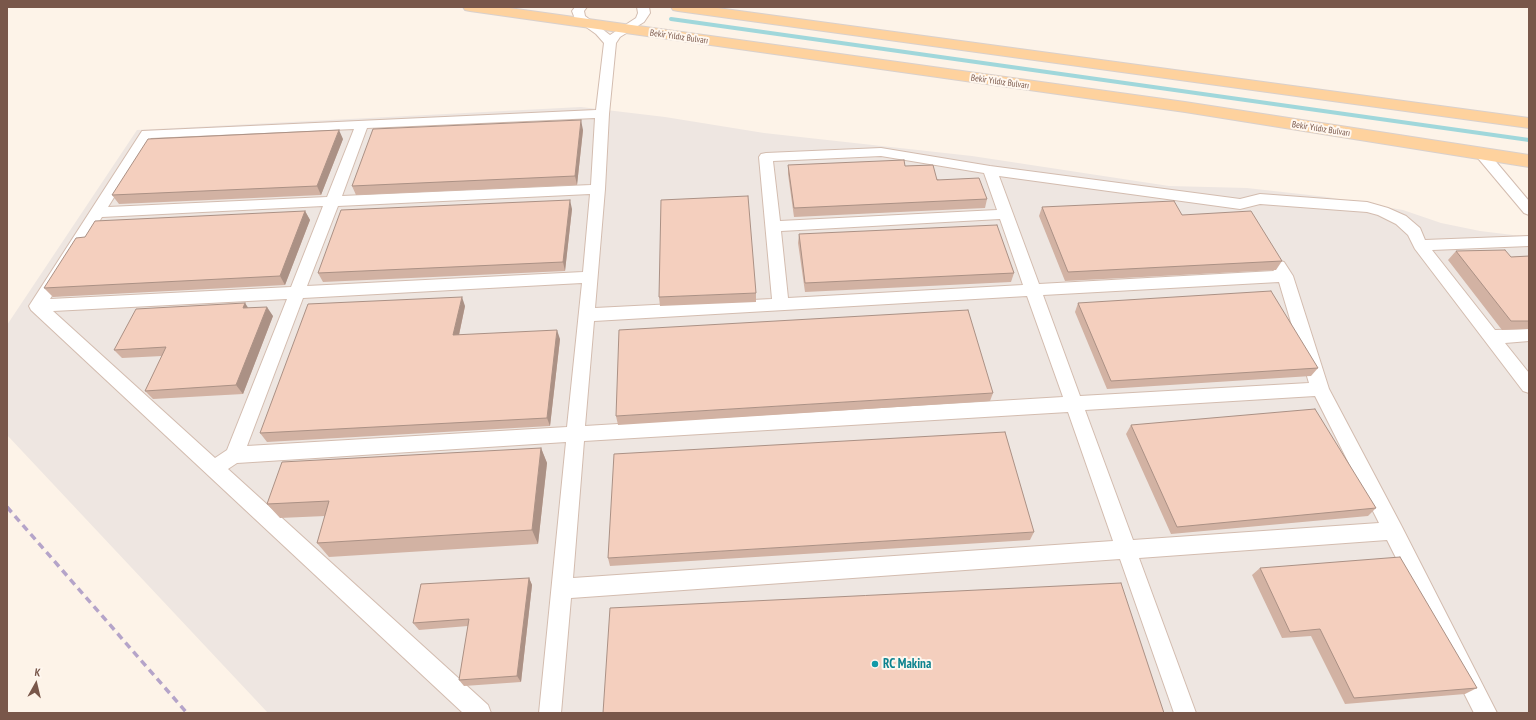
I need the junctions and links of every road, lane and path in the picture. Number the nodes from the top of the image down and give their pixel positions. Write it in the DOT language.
graph roads {
  1 [pos="470,7"];
  2 [pos="580,7"];
  3 [pos="643,7"];
  4 [pos="678,7"];
  5 [pos="586,23"];
  6 [pos="625,30"];
  7 [pos="610,42"];
  8 [pos="602,114"];
  9 [pos="1529,123"];
  10 [pos="362,125"];
  11 [pos="1482,154"];
  12 [pos="1529,161"];
  13 [pos="990,170"];
  14 [pos="598,189"];
  15 [pos="332,201"];
  16 [pos="1240,204"];
  17 [pos="1529,210"];
  18 [pos="97,212"];
  19 [pos="1006,214"];
  20 [pos="1248,217"];
  21 [pos="773,226"];
  22 [pos="1529,241"];
  23 [pos="1420,245"];
  24 [pos="1273,257"];
  25 [pos="1285,276"];
  26 [pos="590,277"];
  27 [pos="1033,290"];
  28 [pos="297,292"];
  29 [pos="781,304"];
  30 [pos="37,306"];
  31 [pos="586,315"];
  32 [pos="1529,335"];
  33 [pos="1491,337"];
  34 [pos="1529,386"];
  35 [pos="1320,389"];
  36 [pos="1074,404"];
  37 [pos="576,434"];
  38 [pos="234,455"];
  39 [pos="214,468"];
  40 [pos="1394,531"];
  41 [pos="1127,550"];
  42 [pos="562,588"];
  43 [pos="480,713"];
  44 [pos="550,713"];
  45 [pos="1185,713"];
  46 [pos="1486,713"];
  1 -- 5 [label="main road, Bekir Yıldız Bulvarı"];
  2 -- 5 [label="street"];
  3 -- 6 [label="street"];
  4 -- 9 [label="main road"];
  5 -- 6 [label="main road, Bekir Yıldız Bulvarı"];
  5 -- 7 [label="street"];
  6 -- 7 [label="street"];
  6 -- 11 [label="main road, Bekir Yıldız Bulvarı"];
  7 -- 8 [label="street"];
  8 -- 10 [label="street"];
  8 -- 14 [label="street"];
  10 -- 15 [label="street"];
  10 -- 18 [label="street"];
  11 -- 12 [label="main road, Bekir Yıldız Bulvarı"];
  11 -- 17 [label="street"];
  13 -- 16 [label="street"];
  13 -- 19 [label="street"];
  13 -- 21 [label="street"];
  14 -- 15 [label="street"];
  14 -- 26 [label="street"];
  15 -- 18 [label="street"];
  15 -- 28 [label="street"];
  16 -- 20 [label="street"];
  16 -- 23 [label="street"];
  18 -- 30 [label="street"];
  19 -- 21 [label="street"];
  19 -- 27 [label="street"];
  21 -- 29 [label="street"];
  22 -- 23 [label="street"];
  23 -- 33 [label="street"];
  24 -- 25 [label="street"];
  25 -- 27 [label="street"];
  25 -- 35 [label="street"];
  26 -- 28 [label="street"];
  26 -- 31 [label="street"];
  27 -- 29 [label="street"];
  27 -- 36 [label="street"];
  28 -- 30 [label="street"];
  28 -- 38 [label="street"];
  29 -- 31 [label="street"];
  30 -- 39 [label="street"];
  31 -- 37 [label="street"];
  32 -- 33 [label="street"];
  33 -- 34 [label="street"];
  35 -- 36 [label="street"];
  35 -- 40 [label="street"];
  36 -- 37 [label="street"];
  36 -- 41 [label="street"];
  37 -- 38 [label="street"];
  37 -- 42 [label="street"];
  38 -- 39 [label="street"];
  39 -- 43 [label="street"];
  40 -- 41 [label="street"];
  40 -- 46 [label="street"];
  41 -- 42 [label="street"];
  41 -- 45 [label="street"];
  42 -- 44 [label="street"];
}
